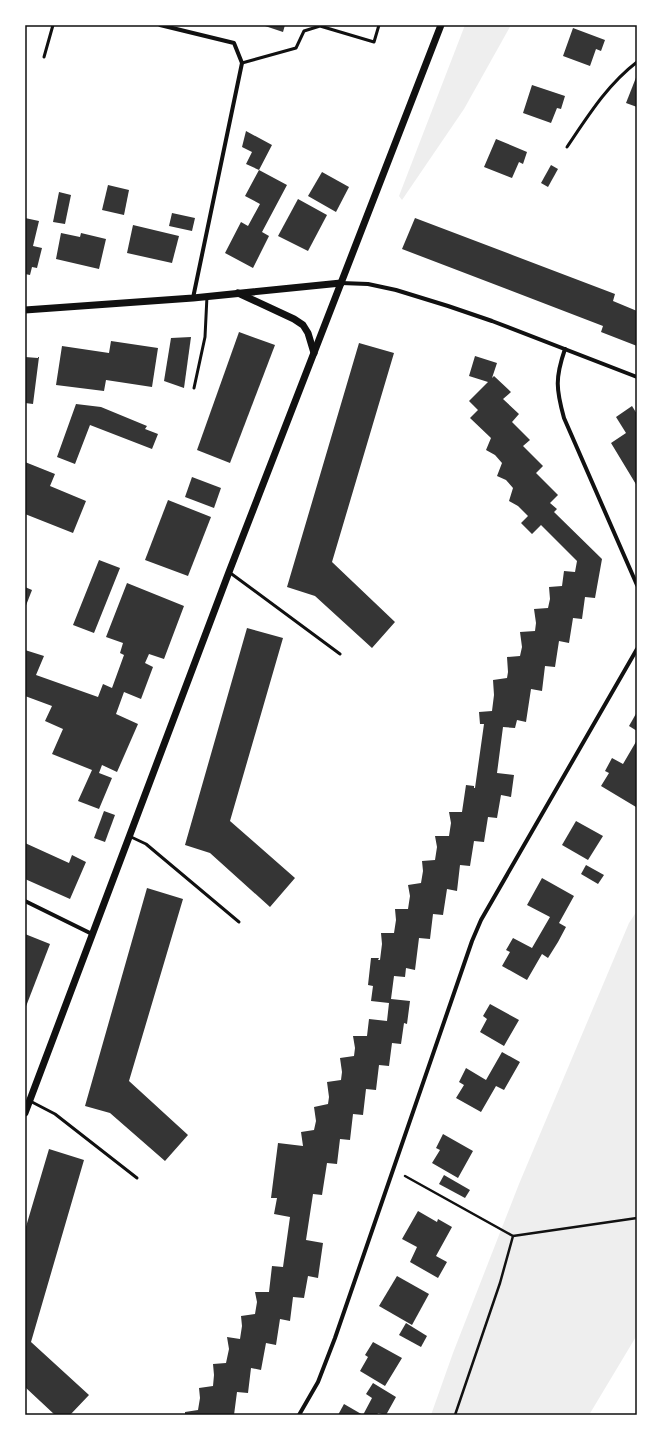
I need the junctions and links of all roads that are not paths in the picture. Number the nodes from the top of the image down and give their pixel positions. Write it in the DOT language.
graph roads {
  1 [pos="53,25"];
  2 [pos="160,25"];
  3 [pos="320,25"];
  4 [pos="379,25"];
  5 [pos="441,25"];
  6 [pos="44,57"];
  7 [pos="637,62"];
  8 [pos="242,64"];
  9 [pos="567,147"];
  10 [pos="341,283"];
  11 [pos="238,293"];
  12 [pos="207,296"];
  13 [pos="193,298"];
  14 [pos="25,310"];
  15 [pos="564,349"];
  16 [pos="314,353"];
  17 [pos="637,377"];
  18 [pos="194,388"];
  19 [pos="229,572"];
  20 [pos="637,585"];
  21 [pos="637,648"];
  22 [pos="340,654"];
  23 [pos="129,836"];
  24 [pos="25,901"];
  25 [pos="239,922"];
  26 [pos="92,934"];
  27 [pos="30,1102"];
  28 [pos="25,1113"];
  29 [pos="137,1178"];
  30 [pos="299,1415"];
  1 -- 6 [label="lane"];
  2 -- 8 [label="street"];
  3 -- 4 [label="lane"];
  3 -- 8 [label="lane"];
  5 -- 10 [label="street"];
  7 -- 9 [label="lane"];
  8 -- 13 [label="street"];
  10 -- 11 [label="street"];
  10 -- 15 [label="street"];
  10 -- 16 [label="street"];
  11 -- 12 [label="street"];
  11 -- 16 [label="street"];
  12 -- 13 [label="street"];
  12 -- 18 [label="lane"];
  13 -- 14 [label="street"];
  15 -- 17 [label="street"];
  15 -- 20 [label="street"];
  16 -- 19 [label="street"];
  19 -- 22 [label="lane"];
  19 -- 23 [label="street"];
  21 -- 30 [label="street"];
  23 -- 25 [label="lane"];
  23 -- 26 [label="street"];
  24 -- 26 [label="street"];
  26 -- 27 [label="street"];
  27 -- 28 [label="street"];
  27 -- 29 [label="lane"];
}
